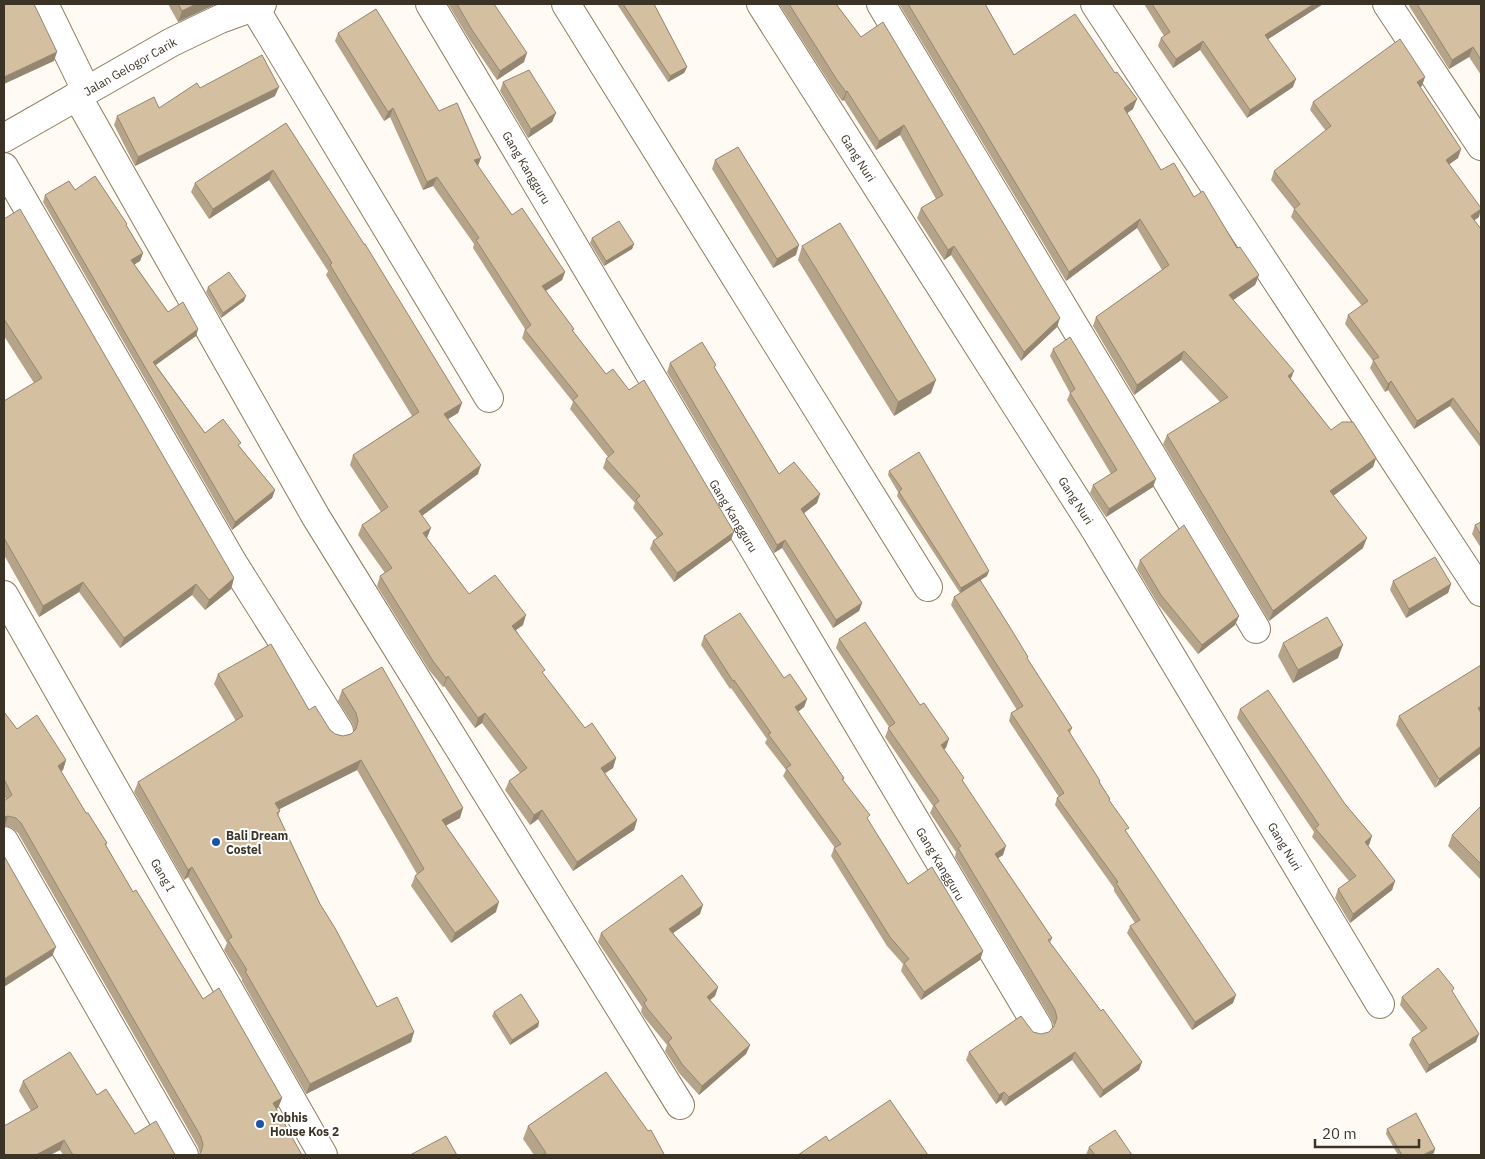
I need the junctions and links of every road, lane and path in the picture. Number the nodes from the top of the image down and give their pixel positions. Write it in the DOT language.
graph roads {
  1 [pos="44,4"];
  2 [pos="430,4"];
  3 [pos="566,4"];
  4 [pos="762,4"];
  5 [pos="881,4"];
  6 [pos="1095,4"];
  7 [pos="1388,4"];
  8 [pos="258,6"];
  9 [pos="81,93"];
  10 [pos="4,138"];
  11 [pos="1481,146"];
  12 [pos="4,166"];
  13 [pos="489,398"];
  14 [pos="928,587"];
  15 [pos="1481,592"];
  16 [pos="4,595"];
  17 [pos="1256,629"];
  18 [pos="339,731"];
  19 [pos="4,841"];
  20 [pos="1380,1004"];
  21 [pos="1038,1027"];
  22 [pos="680,1106"];
  23 [pos="184,1155"];
  24 [pos="323,1155"];
  1 -- 9 [label="street"];
  2 -- 21 [label="street, Gang Kangguru"];
  3 -- 14 [label="street"];
  4 -- 20 [label="street, Gang Nuri"];
  5 -- 17 [label="street"];
  6 -- 15 [label="street"];
  7 -- 11 [label="street"];
  8 -- 9 [label="street, Jalan Gelogor Carik"];
  8 -- 13 [label="street"];
  9 -- 10 [label="street, Jalan Gelogor Carik"];
  9 -- 22 [label="street"];
  12 -- 18 [label="street"];
  16 -- 24 [label="street, Gang I"];
  19 -- 23 [label="street"];
}
